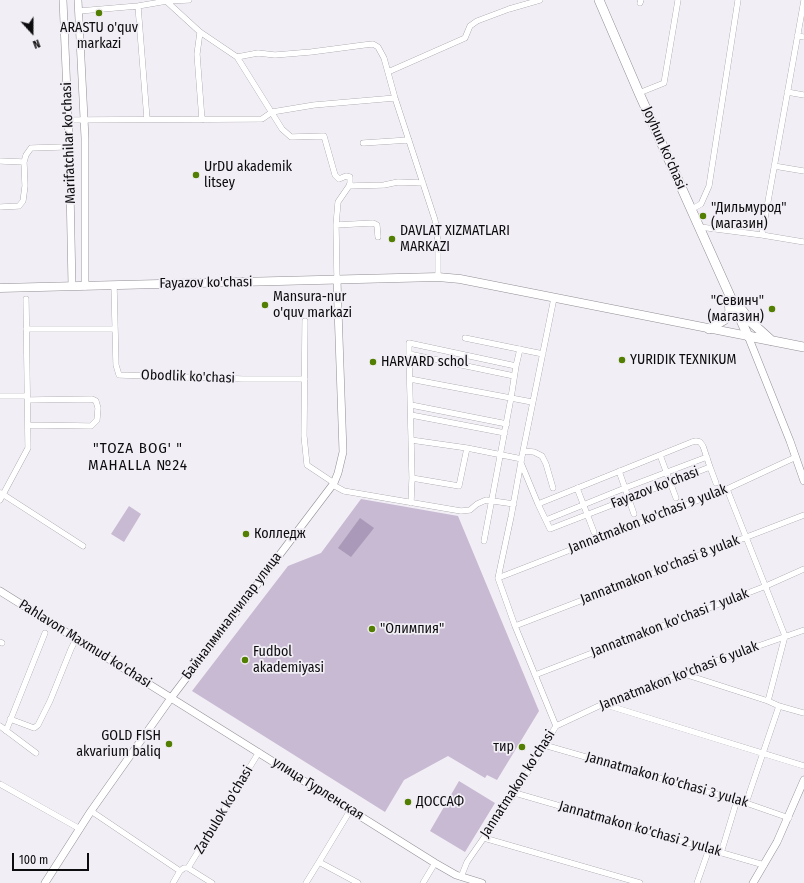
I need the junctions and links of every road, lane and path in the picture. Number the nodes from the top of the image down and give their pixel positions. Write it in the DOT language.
graph roads {
  1 [pos="63,0"];
  2 [pos="78,0"];
  3 [pos="189,0"];
  4 [pos="540,0"];
  5 [pos="599,0"];
  6 [pos="678,0"];
  7 [pos="738,0"];
  8 [pos="804,0"];
  9 [pos="166,1"];
  10 [pos="138,6"];
  11 [pos="79,11"];
  12 [pos="200,32"];
  13 [pos="797,36"];
  14 [pos="804,37"];
  15 [pos="236,58"];
  16 [pos="388,72"];
  17 [pos="787,92"];
  18 [pos="639,93"];
  19 [pos="804,95"];
  20 [pos="395,98"];
  21 [pos="272,112"];
  22 [pos="68,120"];
  23 [pos="84,120"];
  24 [pos="147,120"];
  25 [pos="202,120"];
  26 [pos="409,140"];
  27 [pos="363,143"];
  28 [pos="63,147"];
  29 [pos="0,161"];
  30 [pos="24,162"];
  31 [pos="774,166"];
  32 [pos="804,171"];
  33 [pos="423,183"];
  34 [pos="349,186"];
  35 [pos="0,207"];
  36 [pos="692,209"];
  37 [pos="336,225"];
  38 [pos="700,227"];
  39 [pos="762,235"];
  40 [pos="378,237"];
  41 [pos="804,242"];
  42 [pos="438,277"];
  43 [pos="338,280"];
  44 [pos="114,285"];
  45 [pos="72,286"];
  46 [pos="85,286"];
  47 [pos="0,288"];
  48 [pos="729,295"];
  49 [pos="554,298"];
  50 [pos="26,299"];
  51 [pos="305,321"];
  52 [pos="26,328"];
  53 [pos="114,329"];
  54 [pos="709,329"];
  55 [pos="748,336"];
  56 [pos="465,338"];
  57 [pos="772,341"];
  58 [pos="804,347"];
  59 [pos="520,350"];
  60 [pos="409,354"];
  61 [pos="543,354"];
  62 [pos="516,366"];
  63 [pos="514,376"];
  64 [pos="305,379"];
  65 [pos="410,379"];
  66 [pos="0,396"];
  67 [pos="27,398"];
  68 [pos="511,398"];
  69 [pos="532,402"];
  70 [pos="411,405"];
  71 [pos="411,415"];
  72 [pos="507,424"];
  73 [pos="28,425"];
  74 [pos="505,433"];
  75 [pos="411,440"];
  76 [pos="467,448"];
  77 [pos="523,451"];
  78 [pos="501,454"];
  79 [pos="660,455"];
  80 [pos="707,457"];
  81 [pos="796,457"];
  82 [pos="521,461"];
  83 [pos="710,467"];
  84 [pos="619,471"];
  85 [pos="667,473"];
  86 [pos="412,478"];
  87 [pos="804,481"];
  88 [pos="670,483"];
  89 [pos="333,484"];
  90 [pos="716,484"];
  91 [pos="553,488"];
  92 [pos="577,488"];
  93 [pos="625,488"];
  94 [pos="727,489"];
  95 [pos="2,493"];
  96 [pos="628,498"];
  97 [pos="676,498"];
  98 [pos="0,500"];
  99 [pos="492,500"];
  100 [pos="411,503"];
  101 [pos="514,504"];
  102 [pos="538,504"];
  103 [pos="584,504"];
  104 [pos="587,514"];
  105 [pos="634,514"];
  106 [pos="804,515"];
  107 [pos="546,520"];
  108 [pos="594,532"];
  109 [pos="747,537"];
  110 [pos="484,541"];
  111 [pos="83,546"];
  112 [pos="804,569"];
  113 [pos="498,578"];
  114 [pos="766,586"];
  115 [pos="0,591"];
  116 [pos="515,626"];
  117 [pos="804,630"];
  118 [pos="45,633"];
  119 [pos="785,636"];
  120 [pos="76,639"];
  121 [pos="681,673"];
  122 [pos="535,675"];
  123 [pos="171,698"];
  124 [pos="768,701"];
  125 [pos="603,704"];
  126 [pos="779,706"];
  127 [pos="804,713"];
  128 [pos="10,719"];
  129 [pos="0,726"];
  130 [pos="556,726"];
  131 [pos="6,731"];
  132 [pos="544,745"];
  133 [pos="259,752"];
  134 [pos="36,753"];
  135 [pos="762,754"];
  136 [pos="804,766"];
  137 [pos="804,780"];
  138 [pos="0,784"];
  139 [pos="515,793"];
  140 [pos="737,800"];
  141 [pos="746,803"];
  142 [pos="351,809"];
  143 [pos="91,811"];
  144 [pos="789,818"];
  145 [pos="80,830"];
  146 [pos="484,838"];
  147 [pos="709,849"];
  148 [pos="721,852"];
  149 [pos="319,862"];
  150 [pos="435,863"];
  151 [pos="764,865"];
  152 [pos="188,868"];
  153 [pos="180,871"];
  154 [pos="464,878"];
  155 [pos="45,883"];
  156 [pos="173,883"];
  157 [pos="212,883"];
  158 [pos="306,883"];
  159 [pos="358,883"];
  160 [pos="423,883"];
  161 [pos="482,883"];
  162 [pos="640,883"];
  163 [pos="697,883"];
  164 [pos="753,883"];
  1 -- 22 [label="street, Marifatchilar ko'chasi"];
  2 -- 11 [label="street, Marifatchilar ko'chasi"];
  3 -- 9 [label="street"];
  4 -- 16 [label="street"];
  5 -- 18 [label="main road, Joyhun ko'chasi"];
  6 -- 18 [label="street"];
  7 -- 36 [label="street"];
  8 -- 13 [label="street"];
  9 -- 10 [label="street"];
  9 -- 12 [label="street"];
  10 -- 11 [label="street"];
  10 -- 24 [label="street"];
  11 -- 23 [label="street, Marifatchilar ko'chasi"];
  12 -- 15 [label="street"];
  12 -- 25 [label="street"];
  13 -- 14 [label="street"];
  13 -- 17 [label="street"];
  15 -- 16 [label="street"];
  15 -- 21 [label="street"];
  16 -- 20 [label="street"];
  17 -- 19 [label="street"];
  17 -- 31 [label="street"];
  18 -- 36 [label="main road, Joyhun ko'chasi"];
  20 -- 21 [label="street"];
  20 -- 26 [label="street"];
  21 -- 25 [label="street"];
  21 -- 34 [label="street"];
  22 -- 23 [label="street"];
  22 -- 45 [label="street, Marifatchilar ko'chasi"];
  23 -- 24 [label="street"];
  23 -- 46 [label="street, Marifatchilar ko'chasi"];
  24 -- 25 [label="street"];
  26 -- 27 [label="street"];
  26 -- 33 [label="street"];
  28 -- 30 [label="street"];
  29 -- 30 [label="street"];
  30 -- 35 [label="street"];
  31 -- 32 [label="street"];
  31 -- 39 [label="street"];
  33 -- 34 [label="street"];
  33 -- 42 [label="street"];
  34 -- 37 [label="street, Байналминалчилар улица"];
  36 -- 38 [label="main road, Joyhun ko'chasi"];
  37 -- 40 [label="street"];
  37 -- 43 [label="street, Байналминалчилар улица"];
  38 -- 39 [label="street"];
  38 -- 48 [label="main road, Joyhun ko'chasi"];
  39 -- 41 [label="street"];
  42 -- 43 [label="main road, Fayazov ko'chasi"];
  42 -- 49 [label="main road, Fayazov ko'chasi"];
  43 -- 44 [label="main road, Fayazov ko'chasi"];
  43 -- 89 [label="street, Байналминалчилар улица"];
  44 -- 46 [label="main road, Fayazov ko'chasi"];
  44 -- 53 [label="street, Obodlik ko'chasi"];
  45 -- 46 [label="main road, Fayazov ko'chasi"];
  45 -- 47 [label="main road, Fayazov ko'chasi"];
  48 -- 54 [label="main road"];
  48 -- 55 [label="main road"];
  48 -- 57 [label="main road"];
  49 -- 54 [label="main road, Fayazov ko'chasi"];
  49 -- 61 [label="street"];
  50 -- 52 [label="street"];
  51 -- 64 [label="street"];
  52 -- 53 [label="street"];
  52 -- 67 [label="street"];
  53 -- 64 [label="street, Obodlik ko'chasi"];
  54 -- 55 [label="main road, Fayazov ko'chasi"];
  55 -- 57 [label="main road, Fayazov ko'chasi"];
  55 -- 81 [label="street"];
  56 -- 59 [label="street"];
  57 -- 58 [label="main road, Fayazov ko'chasi"];
  59 -- 61 [label="street"];
  59 -- 62 [label="street"];
  60 -- 62 [label="street"];
  60 -- 63 [label="street"];
  60 -- 65 [label="street"];
  61 -- 69 [label="street"];
  62 -- 63 [label="street"];
  63 -- 68 [label="street"];
  64 -- 89 [label="street"];
  65 -- 68 [label="street"];
  65 -- 70 [label="street"];
  66 -- 67 [label="street"];
  67 -- 73 [label="street"];
  67 -- 73 [label="street"];
  68 -- 69 [label="street"];
  68 -- 72 [label="street"];
  69 -- 77 [label="street"];
  70 -- 71 [label="street"];
  70 -- 72 [label="street"];
  71 -- 74 [label="street"];
  71 -- 75 [label="street"];
  72 -- 74 [label="street"];
  73 -- 95 [label="street"];
  74 -- 78 [label="street"];
  75 -- 76 [label="street"];
  75 -- 86 [label="street"];
  76 -- 78 [label="street"];
  76 -- 86 [label="street"];
  77 -- 82 [label="street"];
  77 -- 91 [label="street"];
  78 -- 82 [label="street"];
  78 -- 99 [label="street"];
  79 -- 80 [label="street, Fayazov ko'chasi"];
  79 -- 84 [label="street, Fayazov ko'chasi"];
  79 -- 85 [label="street"];
  80 -- 83 [label="street, Fayazov ko'chasi"];
  80 -- 85 [label="street"];
  81 -- 87 [label="street"];
  81 -- 94 [label="street, Jannatmakon ko'chasi 9 yulak"];
  82 -- 101 [label="street"];
  82 -- 102 [label="street"];
  83 -- 88 [label="street, Fayazov ko'chasi"];
  83 -- 90 [label="street"];
  84 -- 92 [label="street, Fayazov ko'chasi"];
  84 -- 93 [label="street"];
  85 -- 88 [label="street"];
  85 -- 93 [label="street"];
  86 -- 100 [label="street"];
  88 -- 96 [label="street, Fayazov ko'chasi"];
  88 -- 97 [label="street"];
  89 -- 100 [label="street"];
  89 -- 123 [label="street, Байналминалчилар улица"];
  92 -- 102 [label="street, Fayazov ko'chasi"];
  92 -- 103 [label="street"];
  93 -- 96 [label="street"];
  93 -- 103 [label="street"];
  94 -- 109 [label="street"];
  94 -- 113 [label="street, Jannatmakon ko'chasi 9 yulak"];
  95 -- 98 [label="street"];
  95 -- 111 [label="street"];
  96 -- 104 [label="street, Fayazov ko'chasi"];
  96 -- 105 [label="street"];
  99 -- 100 [label="street"];
  99 -- 101 [label="street"];
  99 -- 110 [label="street"];
  101 -- 113 [label="street"];
  102 -- 107 [label="street"];
  103 -- 104 [label="street"];
  103 -- 107 [label="street"];
  104 -- 107 [label="street, Fayazov ko'chasi"];
  104 -- 108 [label="street"];
  106 -- 109 [label="street, Jannatmakon ko'chasi 8 yulak"];
  109 -- 114 [label="street"];
  109 -- 116 [label="street, Jannatmakon ko'chasi 8 yulak"];
  112 -- 114 [label="street, Jannatmakon ko'chasi 7 yulak"];
  113 -- 116 [label="street, Jannatmakon ko'chasi"];
  114 -- 119 [label="street"];
  114 -- 122 [label="street, Jannatmakon ko'chasi 7 yulak"];
  115 -- 120 [label="street, Pahlavon Maxmud ko'chasi"];
  116 -- 122 [label="street, Jannatmakon ko'chasi"];
  117 -- 119 [label="street, Jannatmakon ko'chasi 6 yulak"];
  118 -- 128 [label="street"];
  119 -- 121 [label="street, Jannatmakon ko'chasi 6 yulak"];
  119 -- 124 [label="street"];
  120 -- 123 [label="street, Pahlavon Maxmud ko'chasi"];
  120 -- 128 [label="street"];
  121 -- 124 [label="street"];
  121 -- 125 [label="street, Jannatmakon ko'chasi 6 yulak"];
  122 -- 130 [label="street, Jannatmakon ko'chasi"];
  123 -- 133 [label="street, улица Гурленская"];
  123 -- 143 [label="street, Байналминалчилар улица"];
  124 -- 126 [label="street"];
  125 -- 130 [label="street, Jannatmakon ko'chasi 6 yulak"];
  125 -- 135 [label="street"];
  126 -- 127 [label="street"];
  126 -- 135 [label="street"];
  128 -- 131 [label="street"];
  129 -- 131 [label="street"];
  130 -- 132 [label="street, Jannatmakon ko'chasi"];
  131 -- 134 [label="street"];
  132 -- 139 [label="street, Jannatmakon ko'chasi"];
  132 -- 140 [label="street, Jannatmakon ko'chasi 3 yulak"];
  133 -- 142 [label="street, улица Гурленская"];
  133 -- 152 [label="street, Zarbulok ko'chasi"];
  135 -- 136 [label="street"];
  135 -- 141 [label="street"];
  137 -- 144 [label="street"];
  138 -- 145 [label="street"];
  139 -- 146 [label="street, Jannatmakon ko'chasi"];
  139 -- 147 [label="street, Jannatmakon ko'chasi 2 yulak"];
  140 -- 141 [label="street, Jannatmakon ko'chasi 3 yulak"];
  140 -- 148 [label="street"];
  141 -- 144 [label="street, Jannatmakon ko'chasi 3 yulak"];
  142 -- 149 [label="street"];
  142 -- 150 [label="street, улица Гурленская"];
  143 -- 145 [label="street, Байналминалчилар улица"];
  143 -- 153 [label="street"];
  144 -- 151 [label="street"];
  145 -- 155 [label="street, Байналминалчилар улица"];
  146 -- 154 [label="street, Jannatmakon ko'chasi"];
  146 -- 162 [label="street"];
  147 -- 148 [label="street, Jannatmakon ko'chasi 2 yulak"];
  147 -- 163 [label="street"];
  148 -- 151 [label="street, Jannatmakon ko'chasi 2 yulak"];
  149 -- 158 [label="street"];
  149 -- 159 [label="street"];
  150 -- 154 [label="street, улица Гурленская"];
  150 -- 160 [label="street"];
  151 -- 164 [label="street"];
  152 -- 153 [label="street, Zarbulok ko'chasi"];
  152 -- 157 [label="street, Zarbulok ko'chasi"];
  153 -- 156 [label="street"];
  154 -- 161 [label="street, улица Гурленская"];
}
